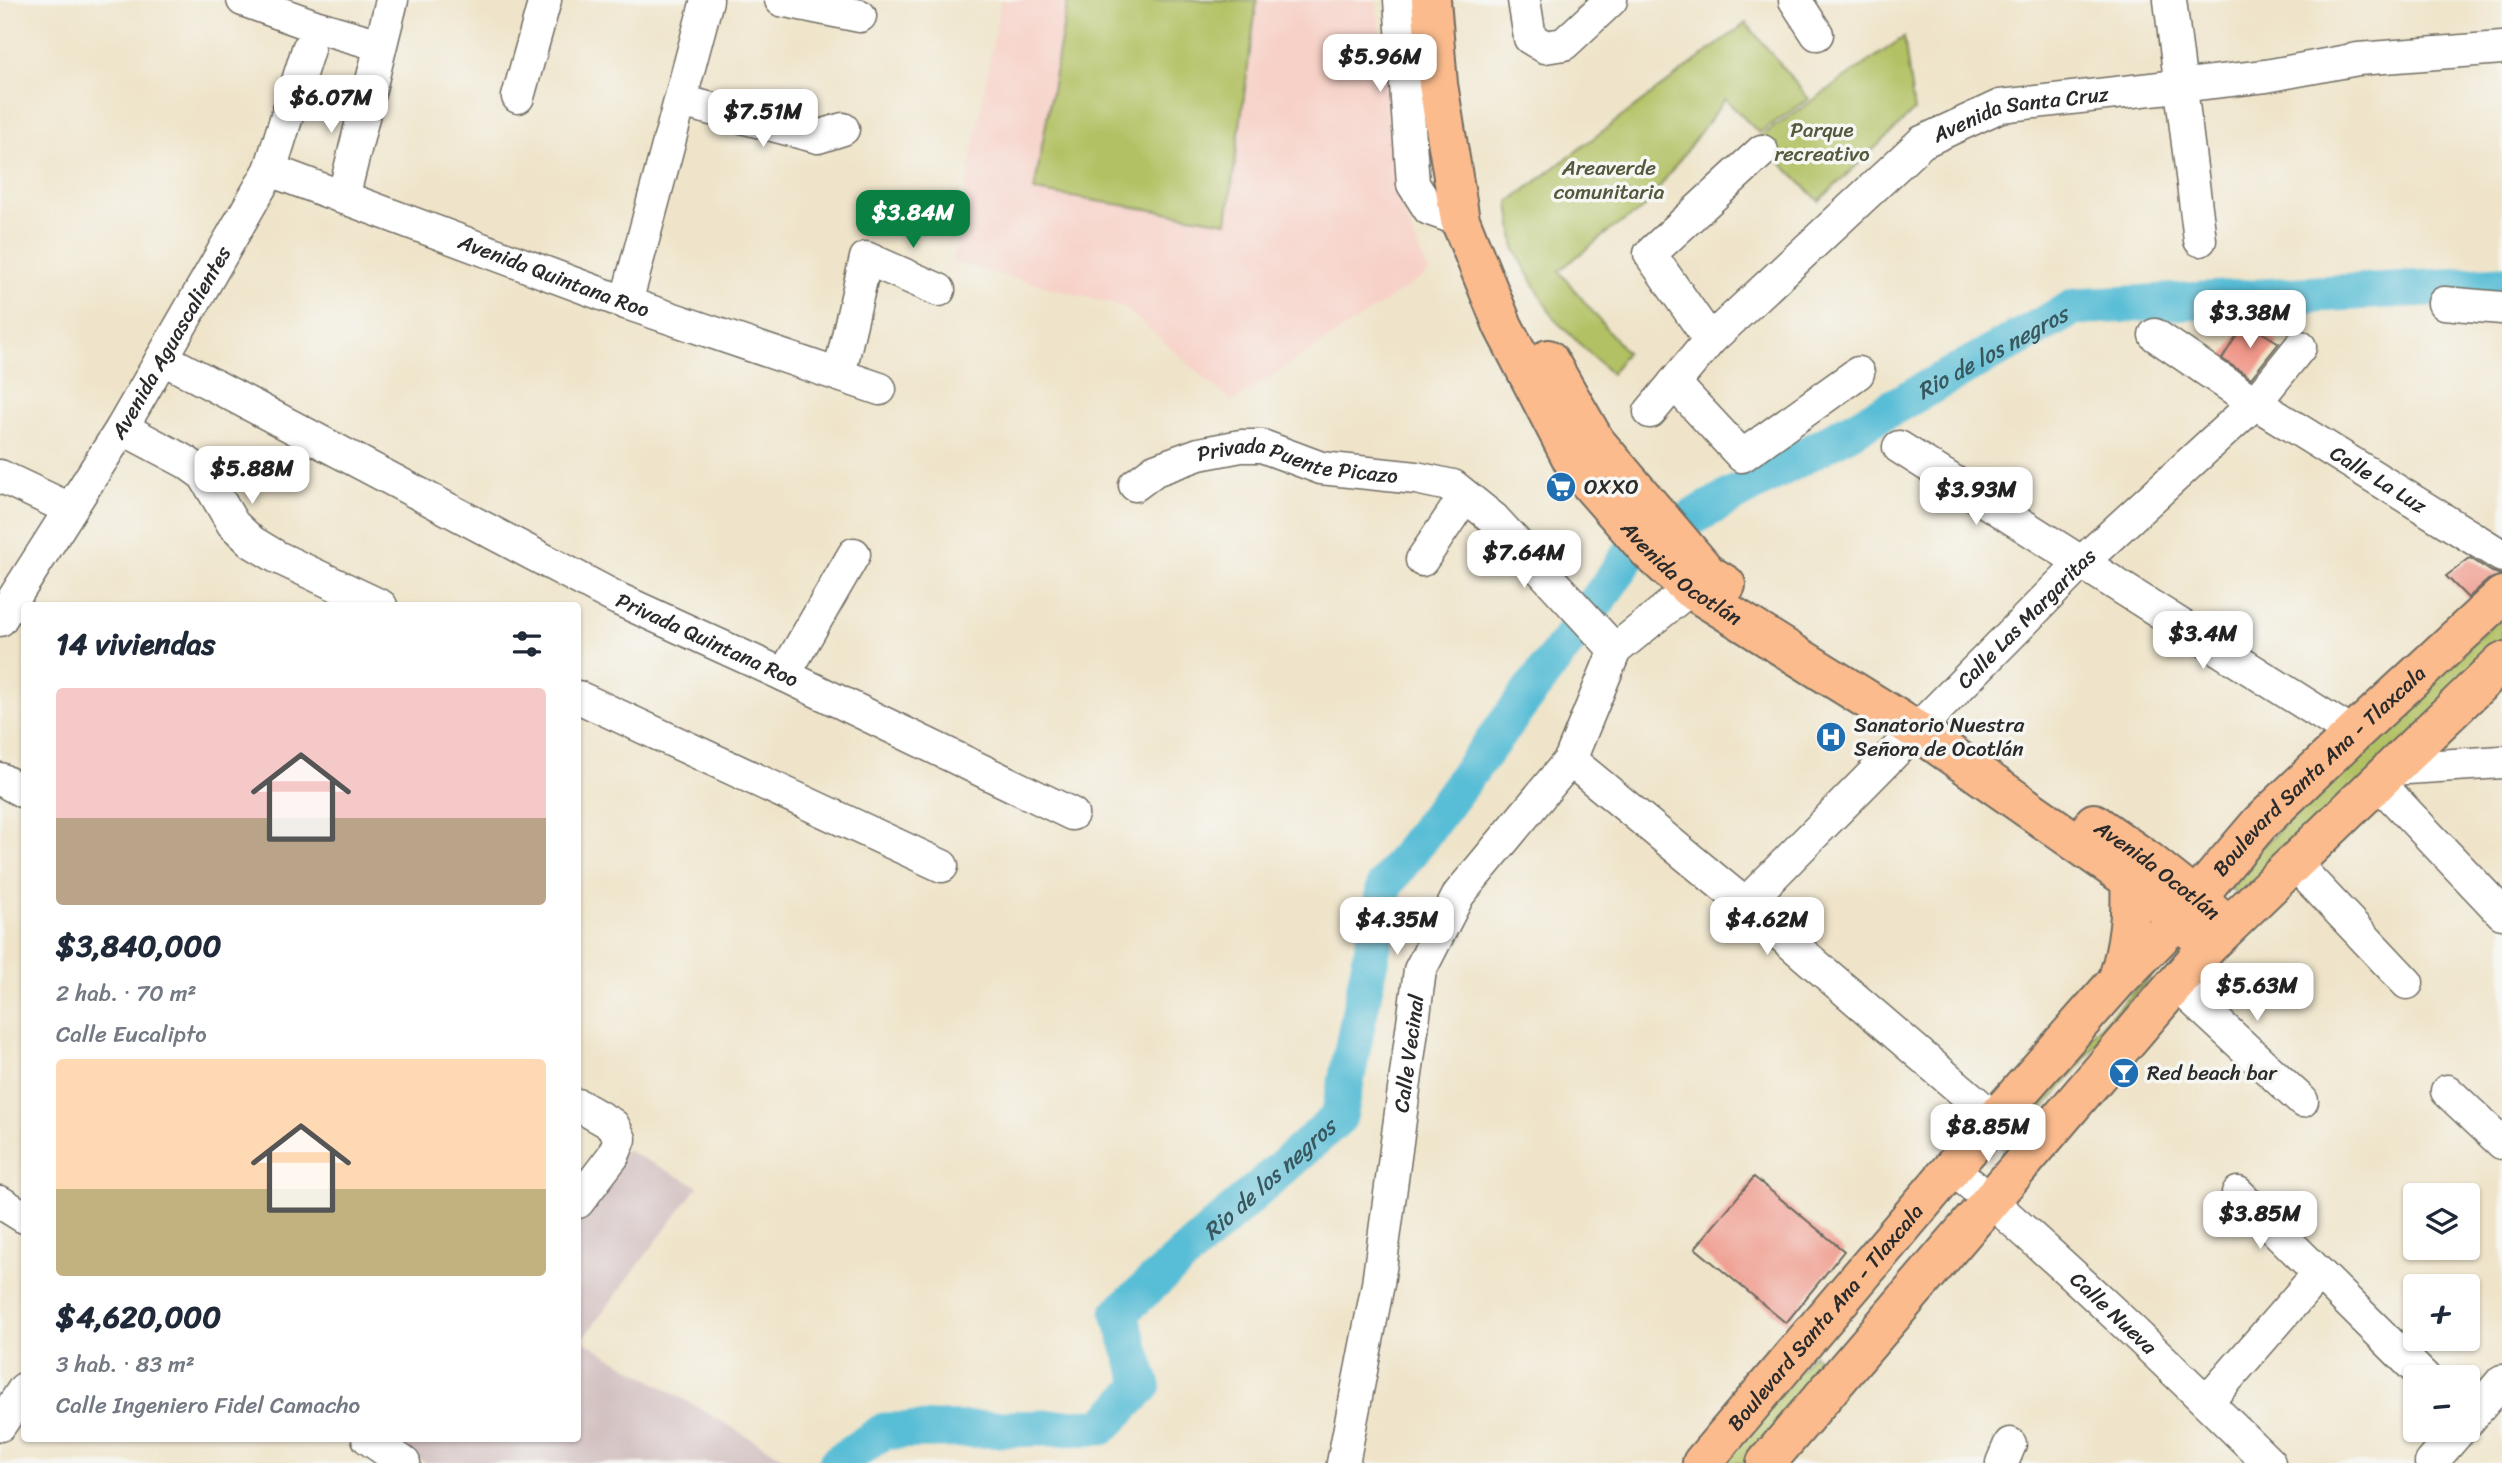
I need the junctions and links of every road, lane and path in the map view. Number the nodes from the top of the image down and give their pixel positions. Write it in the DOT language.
graph roads {
  1 [pos="243,0"];
  2 [pos="392,0"];
  3 [pos="545,0"];
  4 [pos="707,0"];
  5 [pos="781,0"];
  6 [pos="1400,0"];
  7 [pos="1431,0"];
  8 [pos="1454,0"];
  9 [pos="1524,0"];
  10 [pos="1611,0"];
  11 [pos="1795,0"];
  12 [pos="2170,0"];
  13 [pos="860,16"];
  14 [pos="1817,34"];
  15 [pos="380,45"];
  16 [pos="2502,48"];
  17 [pos="308,49"];
  18 [pos="2181,86"];
  19 [pos="518,97"];
  20 [pos="681,101"];
  21 [pos="843,129"];
  22 [pos="1762,150"];
  23 [pos="270,170"];
  24 [pos="343,198"];
  25 [pos="1461,220"];
  26 [pos="2200,240"];
  27 [pos="939,290"];
  28 [pos="626,303"];
  29 [pos="2444,303"];
  30 [pos="2502,308"];
  31 [pos="2155,335"];
  32 [pos="1710,340"];
  33 [pos="2300,347"];
  34 [pos="162,358"];
  35 [pos="1858,373"];
  36 [pos="839,375"];
  37 [pos="1674,383"];
  38 [pos="880,389"];
  39 [pos="2255,403"];
  40 [pos="1650,412"];
  41 [pos="122,428"];
  42 [pos="1899,447"];
  43 [pos="0,477"];
  44 [pos="1135,485"];
  45 [pos="1465,496"];
  46 [pos="70,509"];
  47 [pos="1637,514"];
  48 [pos="854,554"];
  49 [pos="2502,556"];
  50 [pos="1422,560"];
  51 [pos="2081,563"];
  52 [pos="1699,581"];
  53 [pos="2502,596"];
  54 [pos="373,602"];
  55 [pos="0,620"];
  56 [pos="1615,650"];
  57 [pos="2502,662"];
  58 [pos="784,675"];
  59 [pos="581,698"];
  60 [pos="1925,722"];
  61 [pos="2353,734"];
  62 [pos="1570,760"];
  63 [pos="2502,762"];
  64 [pos="2384,775"];
  65 [pos="0,779"];
  66 [pos="21,790"];
  67 [pos="1072,814"];
  68 [pos="2259,824"];
  69 [pos="2294,863"];
  70 [pos="942,866"];
  71 [pos="2139,870"];
  72 [pos="1745,904"];
  73 [pos="2186,909"];
  74 [pos="2502,913"];
  75 [pos="2219,935"];
  76 [pos="2117,981"];
  77 [pos="2407,983"];
  78 [pos="2176,984"];
  79 [pos="2447,1091"];
  80 [pos="2302,1101"];
  81 [pos="581,1107"];
  82 [pos="1995,1119"];
  83 [pos="2502,1143"];
  84 [pos="1952,1168"];
  85 [pos="2238,1193"];
  86 [pos="581,1198"];
  87 [pos="1990,1201"];
  88 [pos="0,1202"];
  89 [pos="21,1215"];
  90 [pos="2319,1273"];
  91 [pos="1829,1313"];
  92 [pos="1868,1345"];
  93 [pos="2412,1365"];
  94 [pos="2502,1381"];
  95 [pos="21,1394"];
  96 [pos="2207,1402"];
  97 [pos="2480,1407"];
  98 [pos="0,1425"];
  99 [pos="374,1442"];
  100 [pos="2449,1442"];
  101 [pos="404,1463"];
  102 [pos="1343,1463"];
  103 [pos="1702,1463"];
  104 [pos="1766,1463"];
  105 [pos="2269,1463"];
  106 [pos="2431,1463"];
  1 -- 15 [label="street"];
  2 -- 15 [label="street"];
  3 -- 19 [label="street"];
  4 -- 20 [label="street"];
  5 -- 13 [label="street"];
  6 -- 25 [label="street"];
  7 -- 25 [label="main road, Avenida Ocotlán"];
  8 -- 47 [label="main road, Avenida Ocotlán"];
  9 -- 10 [label="street"];
  11 -- 14 [label="street"];
  12 -- 18 [label="street"];
  15 -- 24 [label="street"];
  16 -- 18 [label="street, Avenida Santa Cruz"];
  17 -- 23 [label="street, Avenida Aguascalientes"];
  18 -- 26 [label="street"];
  18 -- 32 [label="street, Avenida Santa Cruz"];
  20 -- 21 [label="street"];
  20 -- 28 [label="street"];
  22 -- 32 [label="street"];
  23 -- 24 [label="street, Avenida Quintana Roo"];
  23 -- 34 [label="street, Avenida Aguascalientes"];
  24 -- 28 [label="street, Avenida Quintana Roo"];
  25 -- 47 [label="main road, Avenida Ocotlán"];
  27 -- 36 [label="street"];
  28 -- 36 [label="street, Avenida Quintana Roo"];
  29 -- 30 [label="street"];
  31 -- 39 [label="street, Calle La Luz"];
  32 -- 37 [label="street, Avenida Santa Cruz"];
  33 -- 39 [label="street, Calle Las Margaritas"];
  34 -- 41 [label="street, Avenida Aguascalientes"];
  34 -- 58 [label="street, Privada Quintana Roo"];
  35 -- 37 [label="street"];
  36 -- 38 [label="street, Avenida Quintana Roo"];
  37 -- 40 [label="street, Avenida Santa Cruz"];
  39 -- 49 [label="street, Calle La Luz"];
  39 -- 51 [label="street, Calle Las Margaritas"];
  41 -- 46 [label="street, Avenida Aguascalientes"];
  41 -- 54 [label="street"];
  42 -- 51 [label="street"];
  43 -- 46 [label="street"];
  44 -- 45 [label="street, Privada Puente Picazo"];
  45 -- 50 [label="street"];
  45 -- 56 [label="street, Privada Puente Picazo"];
  46 -- 55 [label="street, Avenida Aguascalientes"];
  47 -- 52 [label="main road, Avenida Ocotlán"];
  48 -- 58 [label="street"];
  51 -- 60 [label="street, Calle Las Margaritas"];
  51 -- 61 [label="street"];
  52 -- 56 [label="street, Calle Vecinal"];
  52 -- 60 [label="main road, Avenida Ocotlán"];
  53 -- 61 [label="main road, Boulevard Santa Ana - Tlaxcala"];
  56 -- 62 [label="street, Calle Vecinal"];
  57 -- 64 [label="main road"];
  58 -- 67 [label="street, Privada Quintana Roo"];
  59 -- 70 [label="street"];
  60 -- 71 [label="main road, Avenida Ocotlán"];
  60 -- 72 [label="street, Calle Las Margaritas"];
  61 -- 68 [label="main road, Boulevard Santa Ana - Tlaxcala"];
  62 -- 72 [label="street"];
  62 -- 102 [label="street, Calle Vecinal"];
  63 -- 64 [label="street"];
  64 -- 69 [label="main road"];
  64 -- 74 [label="street"];
  65 -- 66 [label="street"];
  68 -- 71 [label="main road"];
  68 -- 73 [label="main road, Boulevard Santa Ana - Tlaxcala"];
  69 -- 75 [label="main road"];
  69 -- 77 [label="street"];
  71 -- 73 [label="main road, Avenida Ocotlán"];
  71 -- 76 [label="main road"];
  72 -- 82 [label="street"];
  73 -- 75 [label="main road, Avenida Ocotlán"];
  73 -- 76 [label="main road, Boulevard Santa Ana - Tlaxcala"];
  75 -- 78 [label="main road"];
  76 -- 82 [label="main road, Boulevard Santa Ana - Tlaxcala"];
  78 -- 80 [label="street"];
  78 -- 87 [label="main road"];
  79 -- 83 [label="street"];
  81 -- 86 [label="street"];
  82 -- 84 [label="main road, Boulevard Santa Ana - Tlaxcala"];
  84 -- 87 [label="street, Calle Nueva"];
  84 -- 91 [label="main road, Boulevard Santa Ana - Tlaxcala"];
  85 -- 90 [label="street"];
  87 -- 92 [label="main road"];
  87 -- 96 [label="street, Calle Nueva"];
  88 -- 89 [label="street"];
  90 -- 93 [label="street"];
  90 -- 96 [label="street"];
  91 -- 92 [label="main road"];
  91 -- 103 [label="main road, Boulevard Santa Ana - Tlaxcala"];
  92 -- 104 [label="main road"];
  94 -- 97 [label="street"];
  95 -- 98 [label="street"];
  96 -- 105 [label="street, Calle Nueva"];
  99 -- 101 [label="street"];
  100 -- 106 [label="street"];
}
